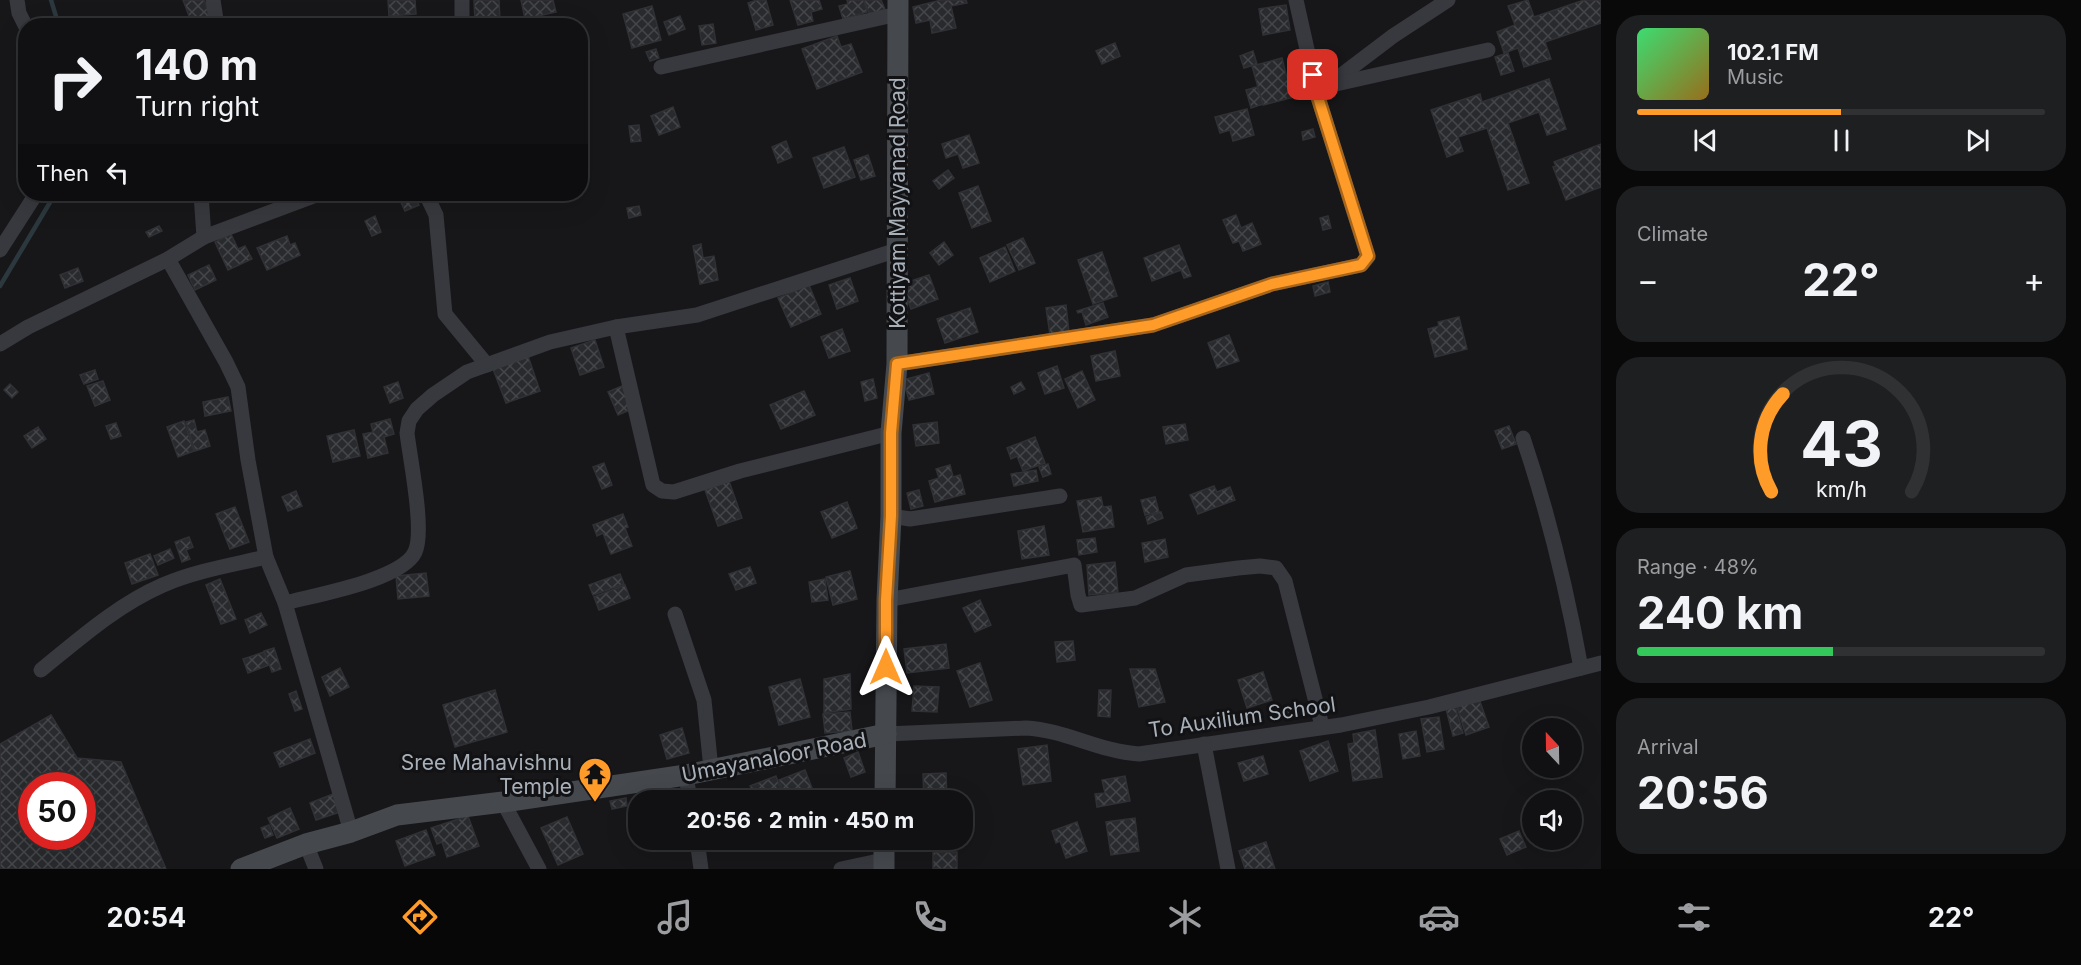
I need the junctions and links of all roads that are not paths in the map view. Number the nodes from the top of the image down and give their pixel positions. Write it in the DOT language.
graph roads {
  1 [pos="17,0"];
  2 [pos="213,0"];
  3 [pos="462,0"];
  4 [pos="1296,0"];
  5 [pos="1448,0"];
  6 [pos="898,5"];
  7 [pos="22,18"];
  8 [pos="216,18"];
  9 [pos="462,18"];
  10 [pos="1488,50"];
  11 [pos="661,67"];
  12 [pos="1322,90"];
  13 [pos="32,201"];
  14 [pos="201,201"];
  15 [pos="300,201"];
  16 [pos="429,201"];
  17 [pos="204,237"];
  18 [pos="0,250"];
  19 [pos="897,250"];
  20 [pos="168,259"];
  21 [pos="616,327"];
  22 [pos="0,344"];
  23 [pos="897,364"];
  24 [pos="487,365"];
  25 [pos="891,433"];
  26 [pos="1524,438"];
  27 [pos="1060,496"];
  28 [pos="891,516"];
  29 [pos="266,557"];
  30 [pos="886,600"];
  31 [pos="285,603"];
  32 [pos="675,614"];
  33 [pos="1601,663"];
  34 [pos="1581,668"];
  35 [pos="41,670"];
  36 [pos="1322,726"];
  37 [pos="886,734"];
  38 [pos="1204,744"];
  39 [pos="711,770"];
  40 [pos="687,775"];
  41 [pos="689,790"];
  42 [pos="885,790"];
  43 [pos="503,802"];
  44 [pos="351,832"];
  45 [pos="306,844"];
  46 [pos="698,850"];
  47 [pos="884,856"];
  48 [pos="241,869"];
  49 [pos="316,869"];
  50 [pos="539,869"];
  51 [pos="701,869"];
  52 [pos="840,869"];
  53 [pos="1228,869"];
  1 -- 7 [label="street"];
  2 -- 8 [label="street"];
  3 -- 9 [label="street"];
  4 -- 12 [label="street"];
  5 -- 12 [label="street"];
  6 -- 11 [label="street"];
  6 -- 19 [label="main road, Kottiyam Mayyanad Road"];
  10 -- 12 [label="street"];
  12 -- 23 [label="street"];
  13 -- 18 [label="street"];
  14 -- 17 [label="street"];
  15 -- 17 [label="street"];
  16 -- 24 [label="street"];
  17 -- 20 [label="street"];
  19 -- 21 [label="street"];
  19 -- 23 [label="main road, Kottiyam Mayyanad Road"];
  20 -- 22 [label="street"];
  20 -- 29 [label="street"];
  21 -- 24 [label="street"];
  21 -- 25 [label="street"];
  23 -- 25 [label="main road, Kottiyam Mayyanad Road"];
  24 -- 31 [label="street"];
  25 -- 28 [label="main road, Kottiyam Mayyanad Road"];
  26 -- 34 [label="street"];
  27 -- 28 [label="street"];
  28 -- 30 [label="main road, Kottiyam Mayyanad Road"];
  29 -- 31 [label="street"];
  29 -- 35 [label="street"];
  30 -- 36 [label="street"];
  30 -- 37 [label="main road, Kottiyam Mayyanad Road"];
  31 -- 44 [label="street"];
  32 -- 39 [label="street"];
  33 -- 34 [label="street, To Auxilium School"];
  34 -- 36 [label="street, To Auxilium School"];
  36 -- 38 [label="street, To Auxilium School"];
  37 -- 38 [label="street, To Auxilium School"];
  37 -- 39 [label="main road, Umayanaloor Road"];
  37 -- 42 [label="main road, Kottiyam Mayyanad Road"];
  38 -- 53 [label="street"];
  39 -- 40 [label="main road, Umayanaloor Road"];
  40 -- 41 [label="street"];
  40 -- 43 [label="main road, Umayanaloor Road"];
  43 -- 44 [label="main road, Umayanaloor Road"];
  43 -- 50 [label="street"];
  44 -- 45 [label="main road, Umayanaloor Road"];
  45 -- 48 [label="main road, Umayanaloor Road"];
  45 -- 49 [label="street"];
  46 -- 51 [label="street"];
  47 -- 52 [label="street"];
}
